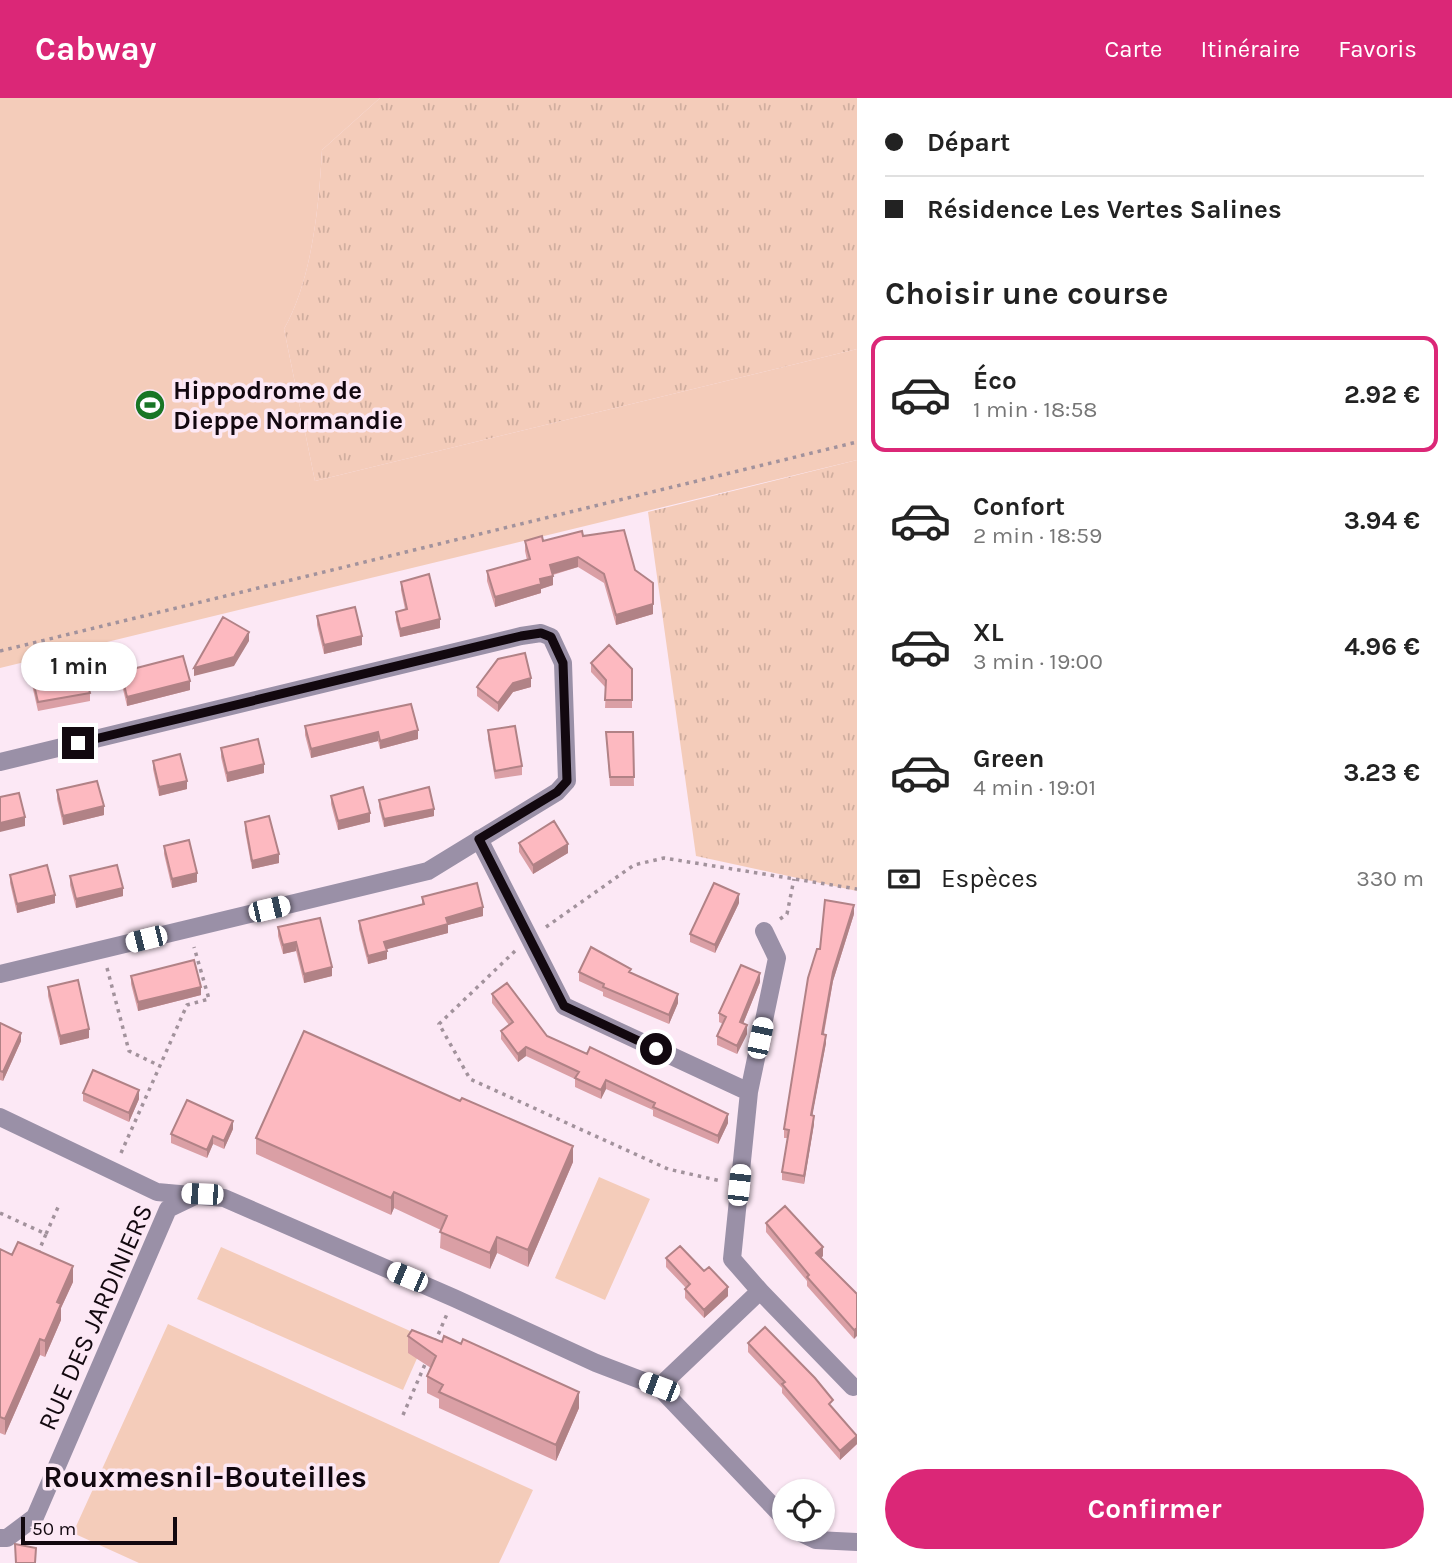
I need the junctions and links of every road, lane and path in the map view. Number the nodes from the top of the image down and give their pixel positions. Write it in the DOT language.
graph roads {
  1 [pos="857,442"];
  2 [pos="0,651"];
  3 [pos="0,762"];
  4 [pos="479,839"];
  5 [pos="794,879"];
  6 [pos="857,889"];
  7 [pos="189,929"];
  8 [pos="764,931"];
  9 [pos="529,938"];
  10 [pos="102,949"];
  11 [pos="0,974"];
  12 [pos="160,1066"];
  13 [pos="749,1092"];
  14 [pos="0,1117"];
  15 [pos="113,1170"];
  16 [pos="739,1185"];
  17 [pos="202,1194"];
  18 [pos="59,1205"];
  19 [pos="0,1213"];
  20 [pos="46,1234"];
  21 [pos="33,1264"];
  22 [pos="760,1291"];
  23 [pos="454,1297"];
  24 [pos="434,1345"];
  25 [pos="429,1356"];
  26 [pos="659,1387"];
  27 [pos="853,1387"];
  28 [pos="403,1415"];
  29 [pos="772,1505"];
  30 [pos="0,1538"];
  31 [pos="835,1541"];
  32 [pos="857,1542"];
  1 -- 2 [label="path"];
  3 -- 4 [label="street"];
  4 -- 7 [label="street"];
  4 -- 9 [label="street"];
  5 -- 6 [label="path"];
  5 -- 8 [label="path"];
  5 -- 9 [label="path"];
  7 -- 10 [label="street"];
  7 -- 12 [label="path"];
  8 -- 13 [label="street"];
  9 -- 13 [label="street"];
  9 -- 16 [label="path"];
  10 -- 11 [label="street"];
  10 -- 12 [label="path"];
  12 -- 15 [label="path"];
  13 -- 16 [label="street"];
  14 -- 15 [label="street"];
  15 -- 17 [label="street"];
  16 -- 22 [label="street"];
  17 -- 23 [label="street"];
  17 -- 30 [label="street, RUE DES JARDINIERS"];
  18 -- 20 [label="path"];
  19 -- 20 [label="path"];
  20 -- 21 [label="path"];
  22 -- 26 [label="street"];
  22 -- 27 [label="street"];
  23 -- 24 [label="path"];
  23 -- 26 [label="street"];
  25 -- 28 [label="path"];
  26 -- 29 [label="street"];
  31 -- 32 [label="street"];
}
